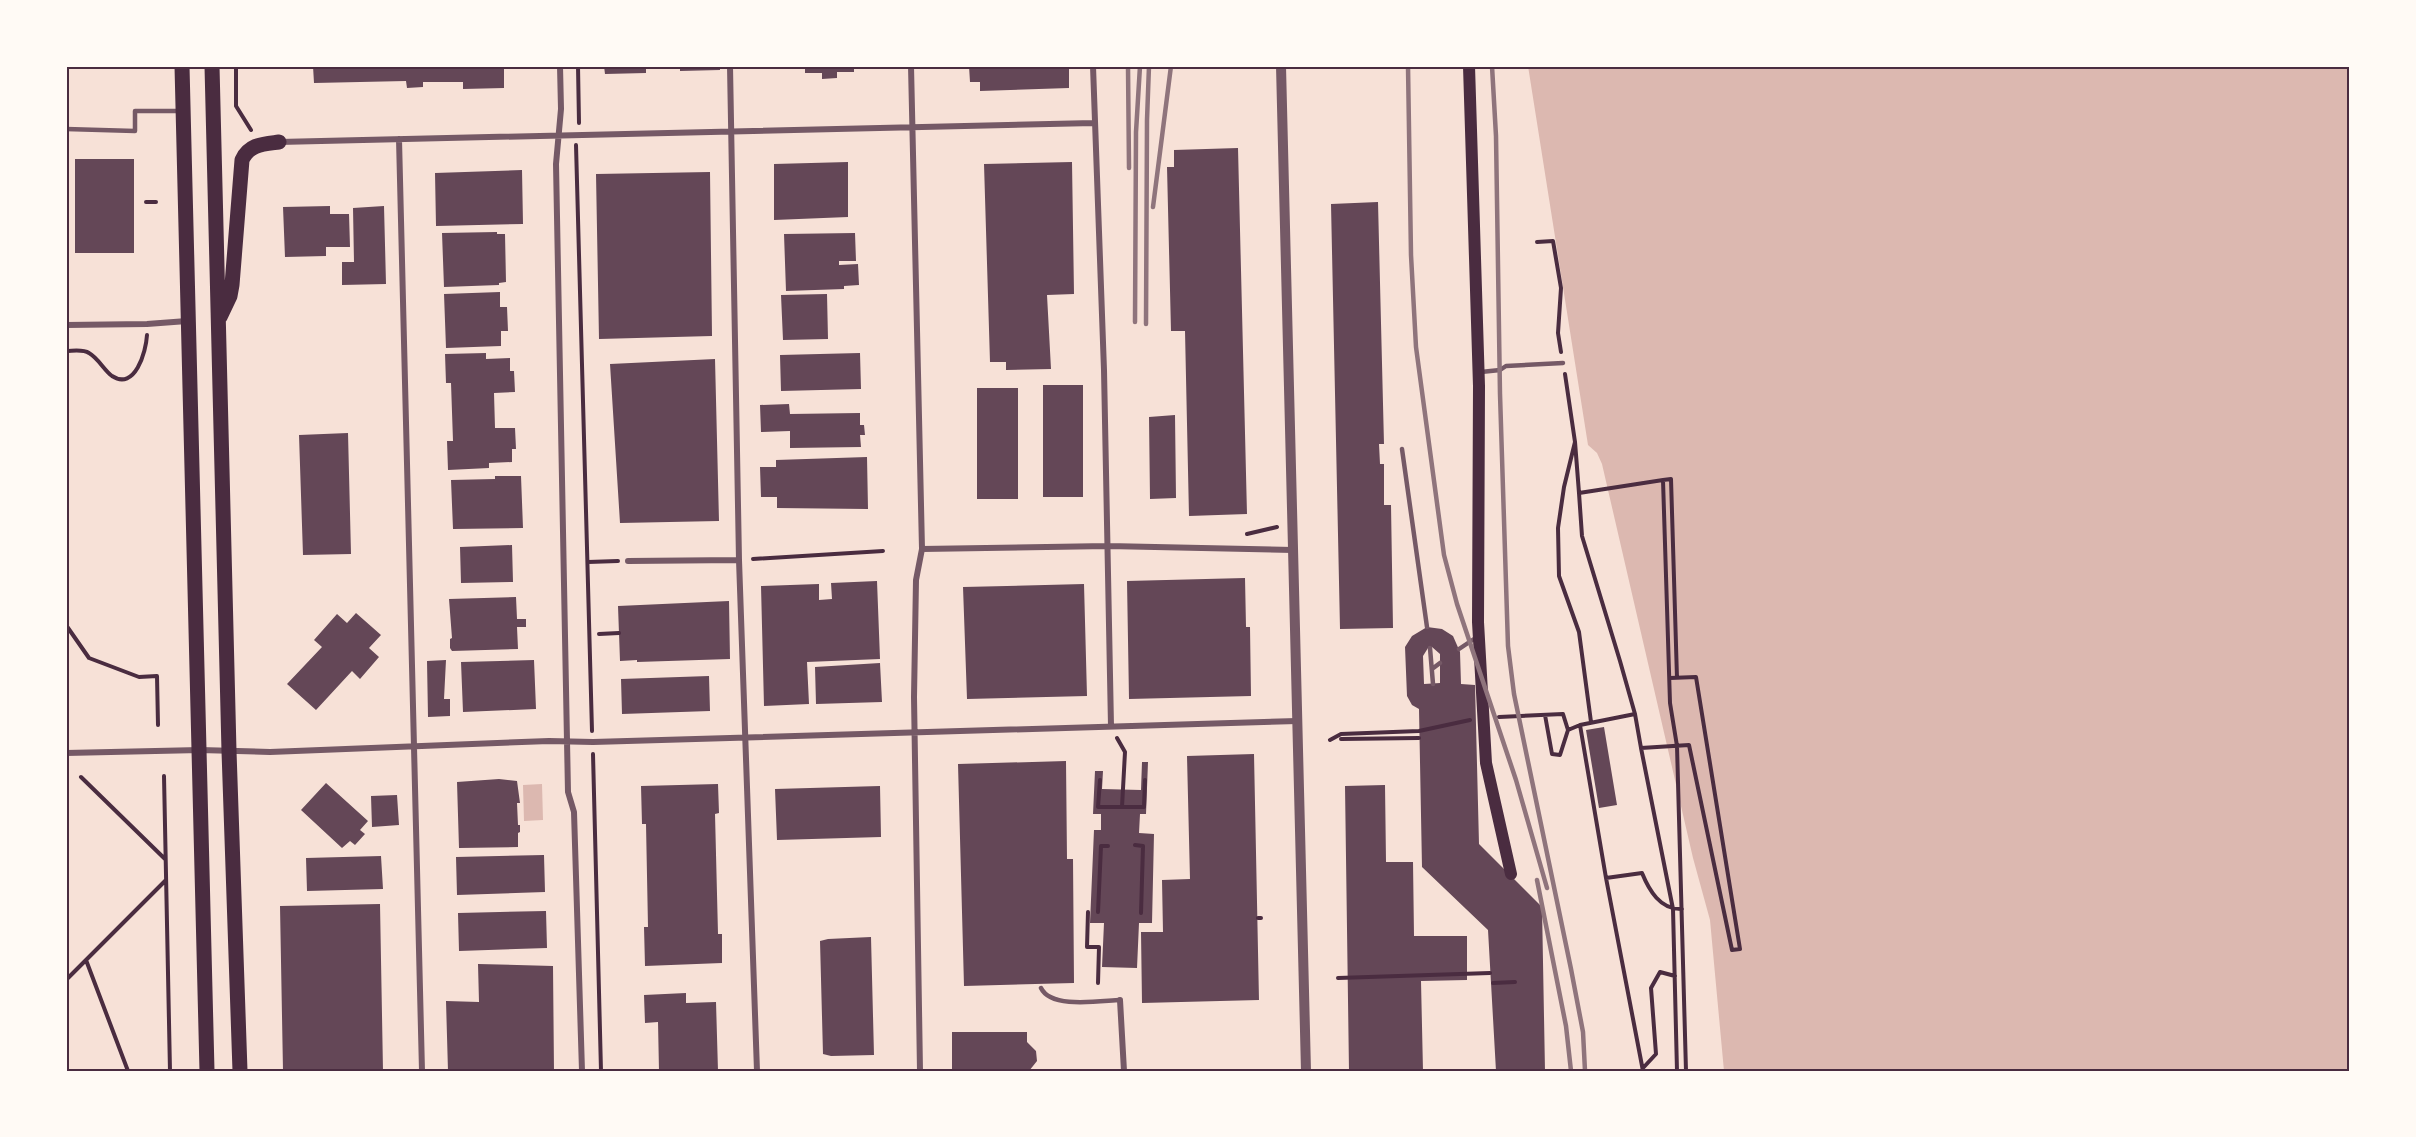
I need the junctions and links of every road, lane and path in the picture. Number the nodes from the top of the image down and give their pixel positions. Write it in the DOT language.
graph roads {
  1 [pos="182,66"];
  2 [pos="213,66"];
  3 [pos="236,66"];
  4 [pos="560,66"];
  5 [pos="578,66"];
  6 [pos="730,66"];
  7 [pos="911,66"];
  8 [pos="1093,66"];
  9 [pos="1281,66"];
  10 [pos="1469,66"];
  11 [pos="183,111"];
  12 [pos="1094,123"];
  13 [pos="579,125"];
  14 [pos="912,127"];
  15 [pos="66,129"];
  16 [pos="730,132"];
  17 [pos="253,135"];
  18 [pos="559,135"];
  19 [pos="399,139"];
  20 [pos="279,142"];
  21 [pos="576,146"];
  22 [pos="146,202"];
  23 [pos="156,202"];
  24 [pos="219,320"];
  25 [pos="188,321"];
  26 [pos="66,325"];
  27 [pos="147,336"];
  28 [pos="66,351"];
  29 [pos="1563,363"];
  30 [pos="1478,372"];
  31 [pos="1575,442"];
  32 [pos="1402,448"];
  33 [pos="1663,480"];
  34 [pos="1292,522"];
  35 [pos="1108,546"];
  36 [pos="1224,548"];
  37 [pos="922,549"];
  38 [pos="1293,550"];
  39 [pos="883,551"];
  40 [pos="753,559"];
  41 [pos="739,560"];
  42 [pos="628,561"];
  43 [pos="588,562"];
  44 [pos="66,625"];
  45 [pos="1427,627"];
  46 [pos="619,633"];
  47 [pos="599,634"];
  48 [pos="1479,636"];
  49 [pos="1430,648"];
  50 [pos="1460,650"];
  51 [pos="1440,663"];
  52 [pos="1432,669"];
  53 [pos="1670,678"];
  54 [pos="1677,678"];
  55 [pos="1434,684"];
  56 [pos="1563,714"];
  57 [pos="1635,714"];
  58 [pos="1545,715"];
  59 [pos="1297,721"];
  60 [pos="1590,722"];
  61 [pos="158,725"];
  62 [pos="1580,725"];
  63 [pos="1111,726"];
  64 [pos="592,730"];
  65 [pos="1568,730"];
  66 [pos="1419,731"];
  67 [pos="914,732"];
  68 [pos="745,737"];
  69 [pos="1341,737"];
  70 [pos="1419,738"];
  71 [pos="1330,740"];
  72 [pos="567,741"];
  73 [pos="414,746"];
  74 [pos="1677,746"];
  75 [pos="1641,748"];
  76 [pos="200,750"];
  77 [pos="229,751"];
  78 [pos="66,753"];
  79 [pos="593,754"];
  80 [pos="164,776"];
  81 [pos="81,777"];
  82 [pos="1100,780"];
  83 [pos="1145,780"];
  84 [pos="1122,807"];
  85 [pos="1135,845"];
  86 [pos="1108,846"];
  87 [pos="166,859"];
  88 [pos="1511,874"];
  89 [pos="1606,878"];
  90 [pos="166,879"];
  91 [pos="1673,909"];
  92 [pos="1682,909"];
  93 [pos="1088,912"];
  94 [pos="1098,912"];
  95 [pos="1141,913"];
  96 [pos="86,960"];
  97 [pos="1490,973"];
  98 [pos="1675,976"];
  99 [pos="1338,978"];
  100 [pos="66,980"];
  101 [pos="1515,982"];
  102 [pos="1098,983"];
  103 [pos="1493,983"];
  104 [pos="1041,988"];
  105 [pos="1120,1000"];
  106 [pos="1642,1070"];
  107 [pos="128,1071"];
  108 [pos="170,1071"];
  109 [pos="207,1071"];
  110 [pos="240,1071"];
  111 [pos="422,1071"];
  112 [pos="582,1071"];
  113 [pos="602,1071"];
  114 [pos="757,1071"];
  115 [pos="920,1071"];
  116 [pos="1124,1071"];
  117 [pos="1306,1071"];
  118 [pos="1677,1071"];
  119 [pos="1686,1071"];
  1 -- 11 [label="main road"];
  2 -- 24 [label="main road"];
  3 -- 17 [label="path"];
  4 -- 18 [label="street"];
  5 -- 13 [label="path"];
  6 -- 16 [label="street"];
  7 -- 14 [label="street"];
  8 -- 12 [label="street"];
  9 -- 34 [label="street"];
  10 -- 30 [label="main road"];
  11 -- 15 [label="lane"];
  11 -- 25 [label="main road"];
  12 -- 14 [label="street"];
  12 -- 35 [label="street"];
  14 -- 16 [label="street"];
  14 -- 37 [label="street"];
  16 -- 18 [label="street"];
  16 -- 41 [label="street"];
  18 -- 19 [label="street"];
  18 -- 72 [label="street"];
  19 -- 20 [label="street"];
  19 -- 73 [label="street"];
  20 -- 24 [label="main road"];
  21 -- 43 [label="path"];
  22 -- 23 [label="path"];
  24 -- 77 [label="main road"];
  25 -- 26 [label="street"];
  25 -- 76 [label="main road"];
  27 -- 28 [label="path"];
  29 -- 30 [label="lane"];
  30 -- 48 [label="main road"];
  31 -- 60 [label="path"];
  32 -- 45 [label="lane"];
  33 -- 53 [label="path"];
  33 -- 54 [label="path"];
  33 -- 57 [label="path"];
  34 -- 36 [label="path"];
  34 -- 38 [label="street"];
  35 -- 36 [label="street"];
  35 -- 37 [label="street"];
  35 -- 63 [label="street"];
  36 -- 38 [label="street"];
  37 -- 67 [label="street"];
  38 -- 59 [label="street"];
  39 -- 40 [label="path"];
  41 -- 42 [label="street"];
  41 -- 68 [label="street"];
  42 -- 43 [label="path"];
  43 -- 64 [label="path"];
  44 -- 61 [label="path"];
  46 -- 47 [label="path"];
  48 -- 50 [label="lane"];
  48 -- 88 [label="main road"];
  49 -- 52 [label="lane"];
  51 -- 52 [label="lane"];
  52 -- 55 [label="lane"];
  53 -- 54 [label="path"];
  53 -- 74 [label="path"];
  54 -- 74 [label="path"];
  56 -- 65 [label="path"];
  57 -- 60 [label="path"];
  57 -- 75 [label="path"];
  58 -- 65 [label="path"];
  59 -- 63 [label="street"];
  59 -- 117 [label="street"];
  60 -- 62 [label="path"];
  62 -- 65 [label="path"];
  62 -- 89 [label="path"];
  63 -- 67 [label="street"];
  63 -- 84 [label="path"];
  66 -- 69 [label="path"];
  67 -- 68 [label="street"];
  67 -- 115 [label="street"];
  68 -- 72 [label="street"];
  68 -- 114 [label="street"];
  69 -- 70 [label="path"];
  69 -- 71 [label="path"];
  72 -- 73 [label="street"];
  72 -- 112 [label="street"];
  73 -- 77 [label="street"];
  73 -- 111 [label="street"];
  74 -- 75 [label="path"];
  74 -- 92 [label="path"];
  75 -- 91 [label="path"];
  76 -- 77 [label="street"];
  76 -- 78 [label="street"];
  76 -- 109 [label="main road"];
  77 -- 110 [label="main road"];
  79 -- 113 [label="path"];
  80 -- 87 [label="path"];
  81 -- 87 [label="path"];
  82 -- 84 [label="path"];
  83 -- 84 [label="path"];
  85 -- 95 [label="path"];
  86 -- 94 [label="path"];
  87 -- 90 [label="path"];
  89 -- 91 [label="path"];
  89 -- 106 [label="path"];
  90 -- 96 [label="path"];
  90 -- 108 [label="path"];
  91 -- 92 [label="path"];
  91 -- 98 [label="path"];
  92 -- 119 [label="path"];
  93 -- 102 [label="path"];
  96 -- 100 [label="path"];
  96 -- 107 [label="path"];
  97 -- 99 [label="path"];
  98 -- 106 [label="path"];
  98 -- 118 [label="path"];
  101 -- 103 [label="path"];
  104 -- 105 [label="lane"];
  105 -- 116 [label="street"];
}
